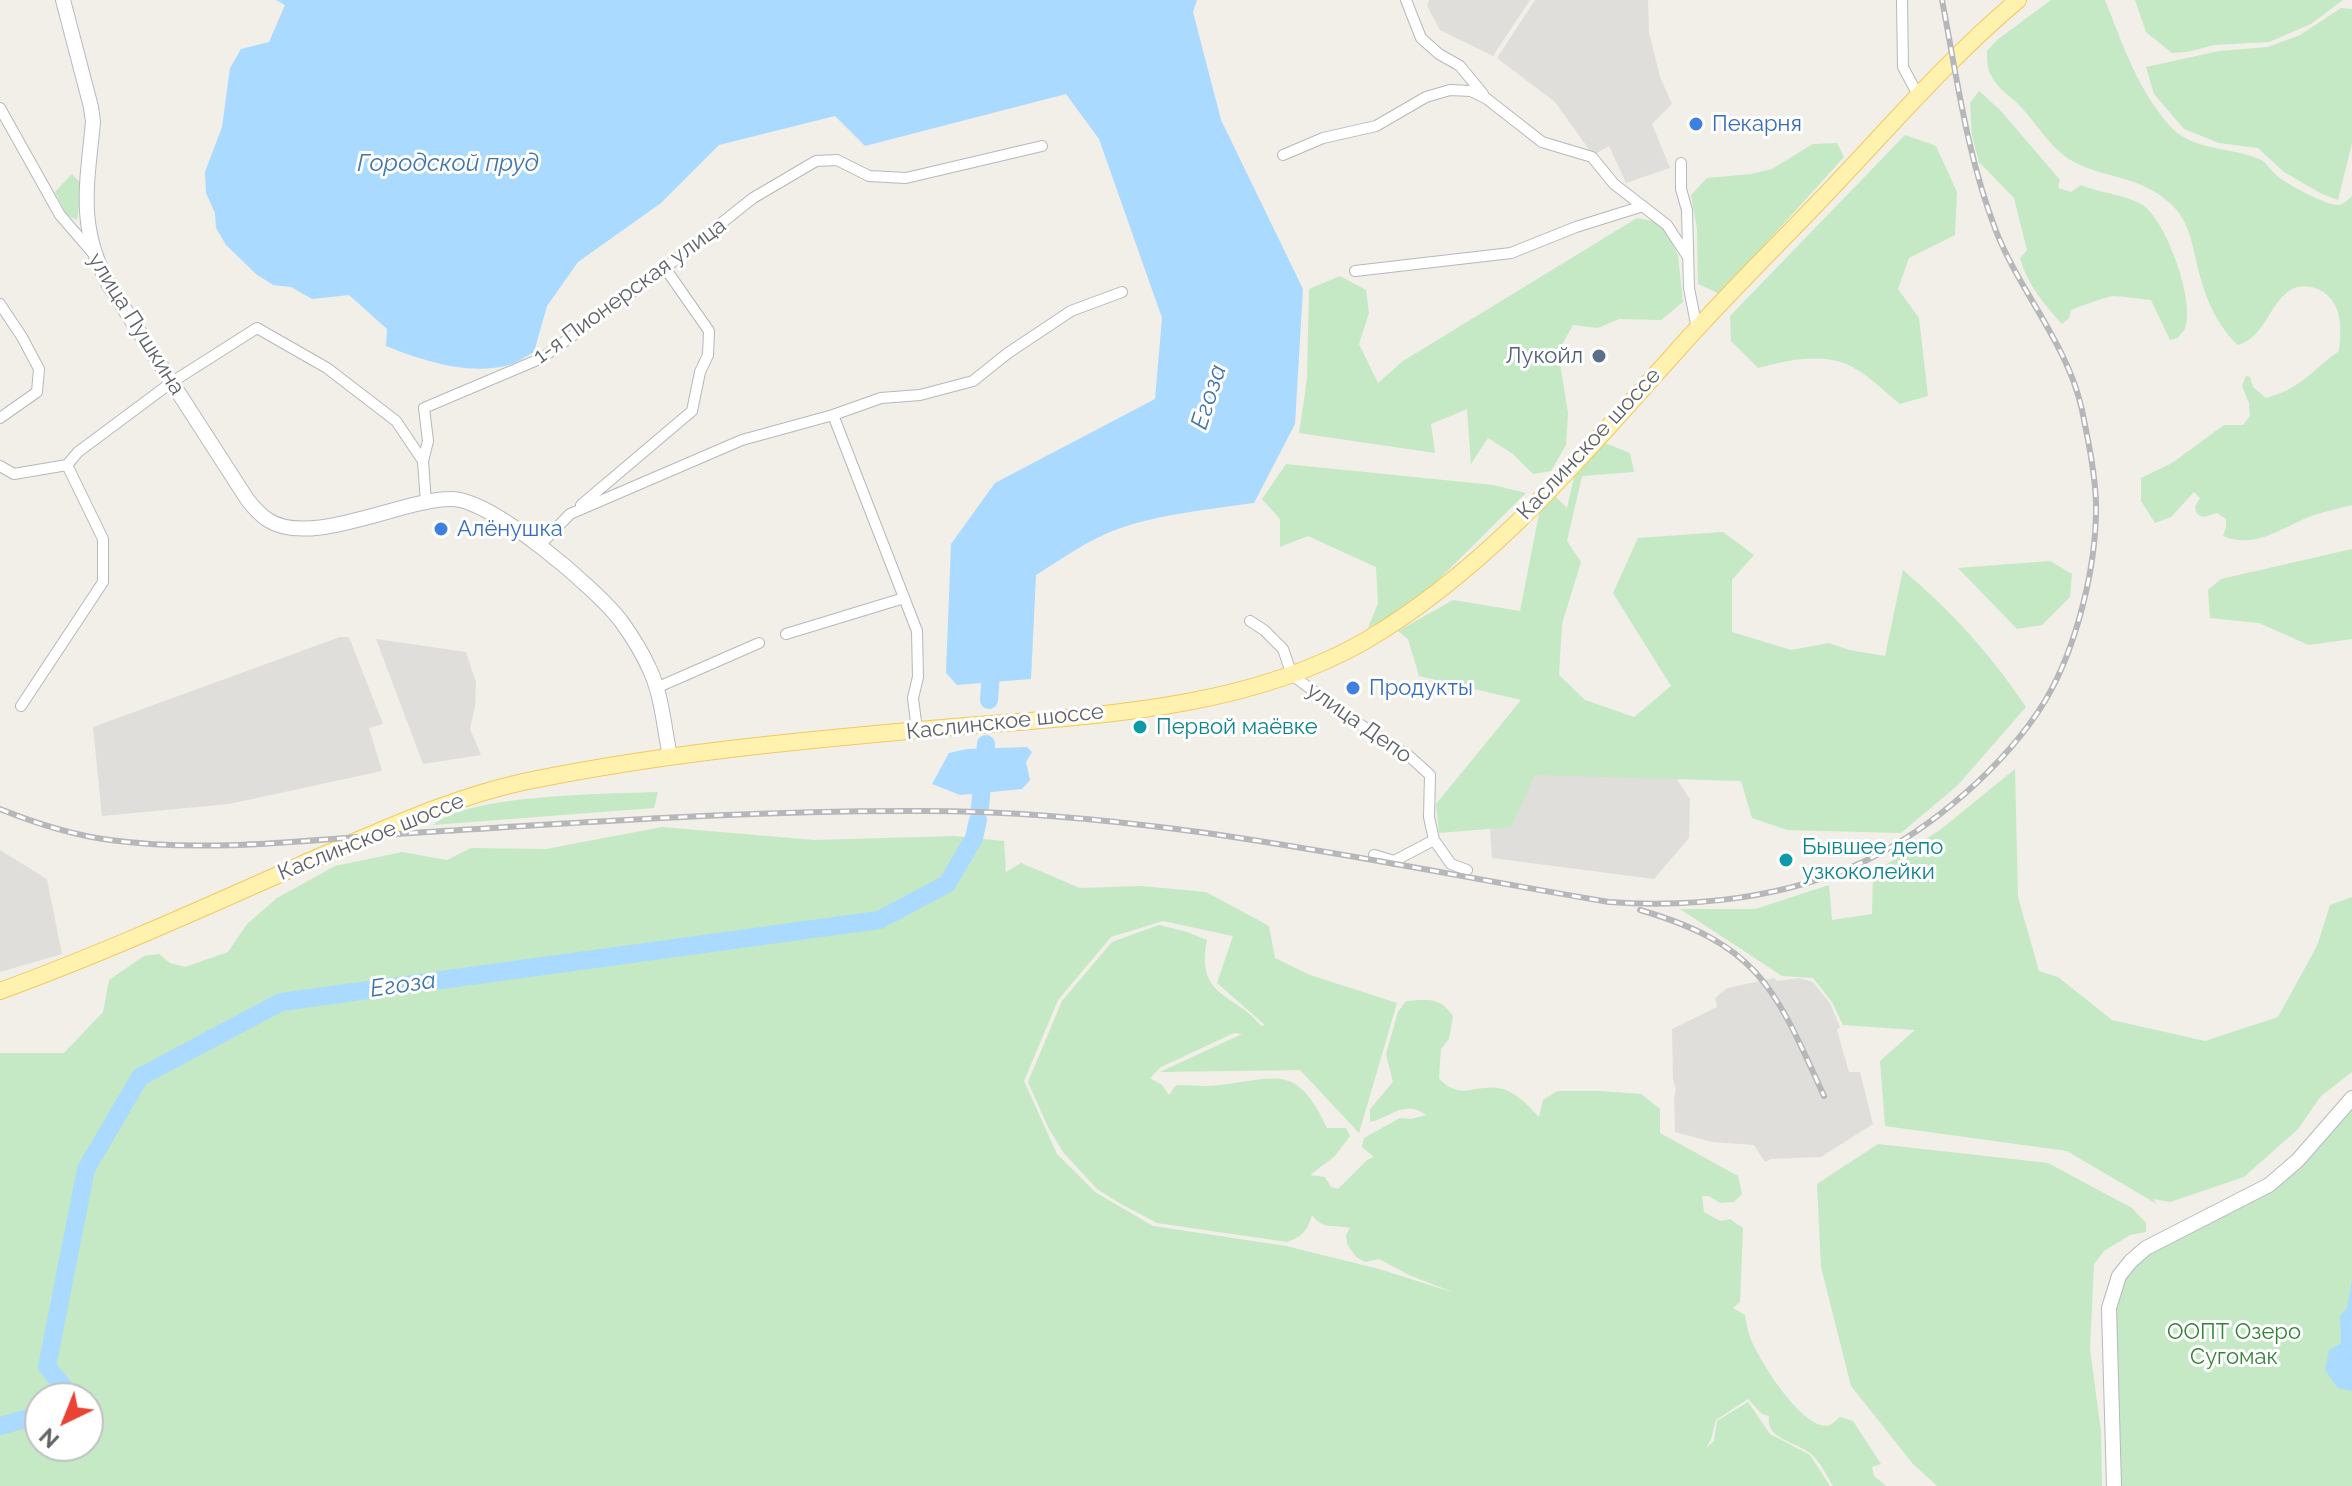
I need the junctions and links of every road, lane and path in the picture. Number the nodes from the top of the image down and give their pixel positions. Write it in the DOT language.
graph roads {
  1 [pos="63,0"];
  2 [pos="1406,0"];
  3 [pos="1902,0"];
  4 [pos="2018,0"];
  5 [pos="1918,95"];
  6 [pos="1487,99"];
  7 [pos="0,108"];
  8 [pos="1042,146"];
  9 [pos="1283,155"];
  10 [pos="1681,163"];
  11 [pos="1643,206"];
  12 [pos="92,252"];
  13 [pos="1688,257"];
  14 [pos="665,268"];
  15 [pos="1355,271"];
  16 [pos="1122,292"];
  17 [pos="0,304"];
  18 [pos="1697,329"];
  19 [pos="172,382"];
  20 [pos="833,415"];
  21 [pos="0,418"];
  22 [pos="423,461"];
  23 [pos="67,465"];
  24 [pos="0,466"];
  25 [pos="426,503"];
  26 [pos="570,514"];
  27 [pos="539,546"];
  28 [pos="904,598"];
  29 [pos="1250,621"];
  30 [pos="786,634"];
  31 [pos="759,643"];
  32 [pos="1292,675"];
  33 [pos="656,688"];
  34 [pos="21,706"];
  35 [pos="917,730"];
  36 [pos="670,756"];
  37 [pos="1434,840"];
  38 [pos="1374,855"];
  39 [pos="1467,870"];
  40 [pos="0,991"];
  41 [pos="2352,1098"];
  42 [pos="2114,1486"];
  1 -- 12 [label="street"];
  2 -- 6 [label="street"];
  3 -- 5 [label="street"];
  4 -- 5 [label="main road, Каслинское шоссе"];
  5 -- 18 [label="main road, Каслинское шоссе"];
  6 -- 9 [label="street"];
  6 -- 11 [label="street"];
  7 -- 12 [label="street, улица Пушкина"];
  8 -- 14 [label="street, 1-я Пионерская улица"];
  10 -- 13 [label="street"];
  11 -- 13 [label="street"];
  11 -- 15 [label="street"];
  12 -- 19 [label="street, улица Пушкина"];
  13 -- 18 [label="street"];
  14 -- 22 [label="street, 1-я Пионерская улица"];
  14 -- 26 [label="street"];
  16 -- 20 [label="street"];
  17 -- 21 [label="street"];
  18 -- 32 [label="main road, Каслинское шоссе"];
  19 -- 22 [label="street"];
  19 -- 23 [label="street"];
  19 -- 25 [label="street, улица Пушкина"];
  20 -- 26 [label="street"];
  20 -- 28 [label="street"];
  22 -- 25 [label="street"];
  23 -- 24 [label="street"];
  23 -- 34 [label="street"];
  25 -- 27 [label="street"];
  26 -- 27 [label="street"];
  27 -- 33 [label="street"];
  28 -- 30 [label="street"];
  28 -- 35 [label="street"];
  29 -- 32 [label="street, улица Депо"];
  31 -- 33 [label="street"];
  32 -- 35 [label="main road, Каслинское шоссе"];
  32 -- 37 [label="street, улица Депо"];
  33 -- 36 [label="street"];
  35 -- 36 [label="main road, Каслинское шоссе"];
  36 -- 40 [label="main road, Каслинское шоссе"];
  37 -- 38 [label="street"];
  37 -- 39 [label="street"];
  41 -- 42 [label="street"];
}
